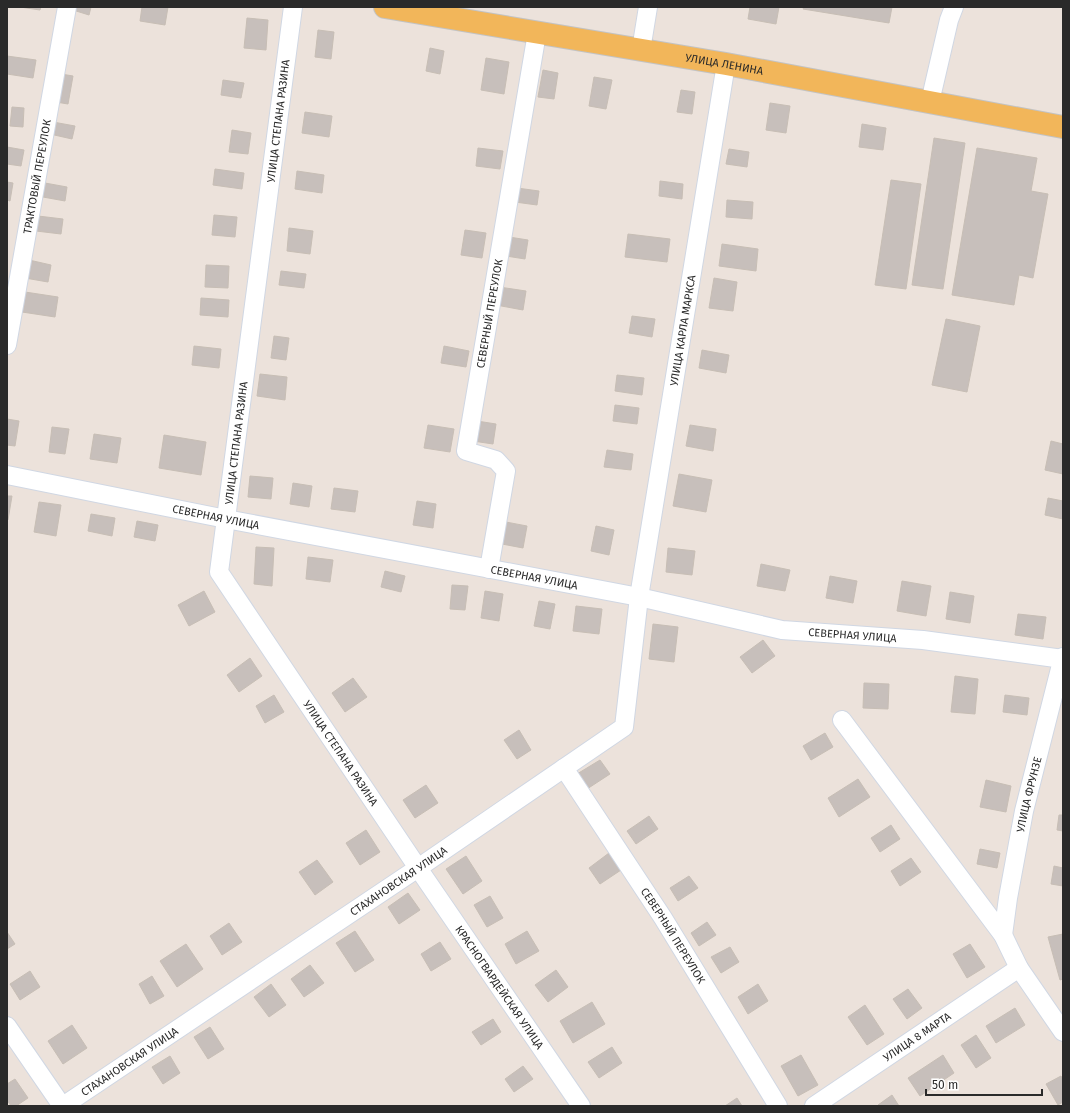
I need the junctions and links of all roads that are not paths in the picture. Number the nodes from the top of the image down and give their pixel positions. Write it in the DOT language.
graph roads {
  1 [pos="67,7"];
  2 [pos="293,7"];
  3 [pos="648,7"];
  4 [pos="954,7"];
  5 [pos="395,8"];
  6 [pos="537,33"];
  7 [pos="641,50"];
  8 [pos="726,64"];
  9 [pos="930,102"];
  10 [pos="1063,127"];
  11 [pos="7,345"];
  12 [pos="7,475"];
  13 [pos="226,519"];
  14 [pos="489,569"];
  15 [pos="639,597"];
  16 [pos="1063,658"];
  17 [pos="842,720"];
  18 [pos="564,768"];
  19 [pos="418,868"];
  20 [pos="1003,935"];
  21 [pos="1019,968"];
  22 [pos="7,1026"];
  23 [pos="1063,1032"];
  24 [pos="63,1106"];
  25 [pos="581,1106"];
  26 [pos="778,1106"];
  27 [pos="814,1106"];
  1 -- 11 [label="street, ТРАКТОВЫЙ ПЕРЕУЛОК"];
  2 -- 13 [label="street, УЛИЦА СТЕПАНА РАЗИНА"];
  3 -- 7 [label="street"];
  4 -- 9 [label="street"];
  5 -- 6 [label="main road, УЛИЦА ЛЕНИНА"];
  6 -- 7 [label="main road, УЛИЦА ЛЕНИНА"];
  6 -- 14 [label="street, СЕВЕРНЫЙ ПЕРЕУЛОК"];
  7 -- 8 [label="main road, УЛИЦА ЛЕНИНА"];
  8 -- 9 [label="main road, УЛИЦА ЛЕНИНА"];
  8 -- 15 [label="street, УЛИЦА КАРЛА МАРКСА"];
  9 -- 10 [label="main road, УЛИЦА ЛЕНИНА"];
  12 -- 13 [label="street, СЕВЕРНАЯ УЛИЦА"];
  13 -- 14 [label="street, СЕВЕРНАЯ УЛИЦА"];
  13 -- 19 [label="street, УЛИЦА СТЕПАНА РАЗИНА"];
  14 -- 15 [label="street, СЕВЕРНАЯ УЛИЦА"];
  15 -- 16 [label="street, СЕВЕРНАЯ УЛИЦА"];
  15 -- 18 [label="street, СТАХАНОВСКАЯ УЛИЦА"];
  16 -- 20 [label="street, УЛИЦА ФРУНЗЕ"];
  17 -- 20 [label="street"];
  18 -- 19 [label="street, СТАХАНОВСКАЯ УЛИЦА"];
  18 -- 26 [label="street, СЕВЕРНЫЙ ПЕРЕУЛОК"];
  19 -- 24 [label="street, СТАХАНОВСКАЯ УЛИЦА"];
  19 -- 25 [label="street, КРАСНОГВАРДЕЙСКАЯ УЛИЦА"];
  20 -- 21 [label="street"];
  21 -- 23 [label="street"];
  21 -- 27 [label="street, УЛИЦА 8 МАРТА"];
  22 -- 24 [label="street"];
}
